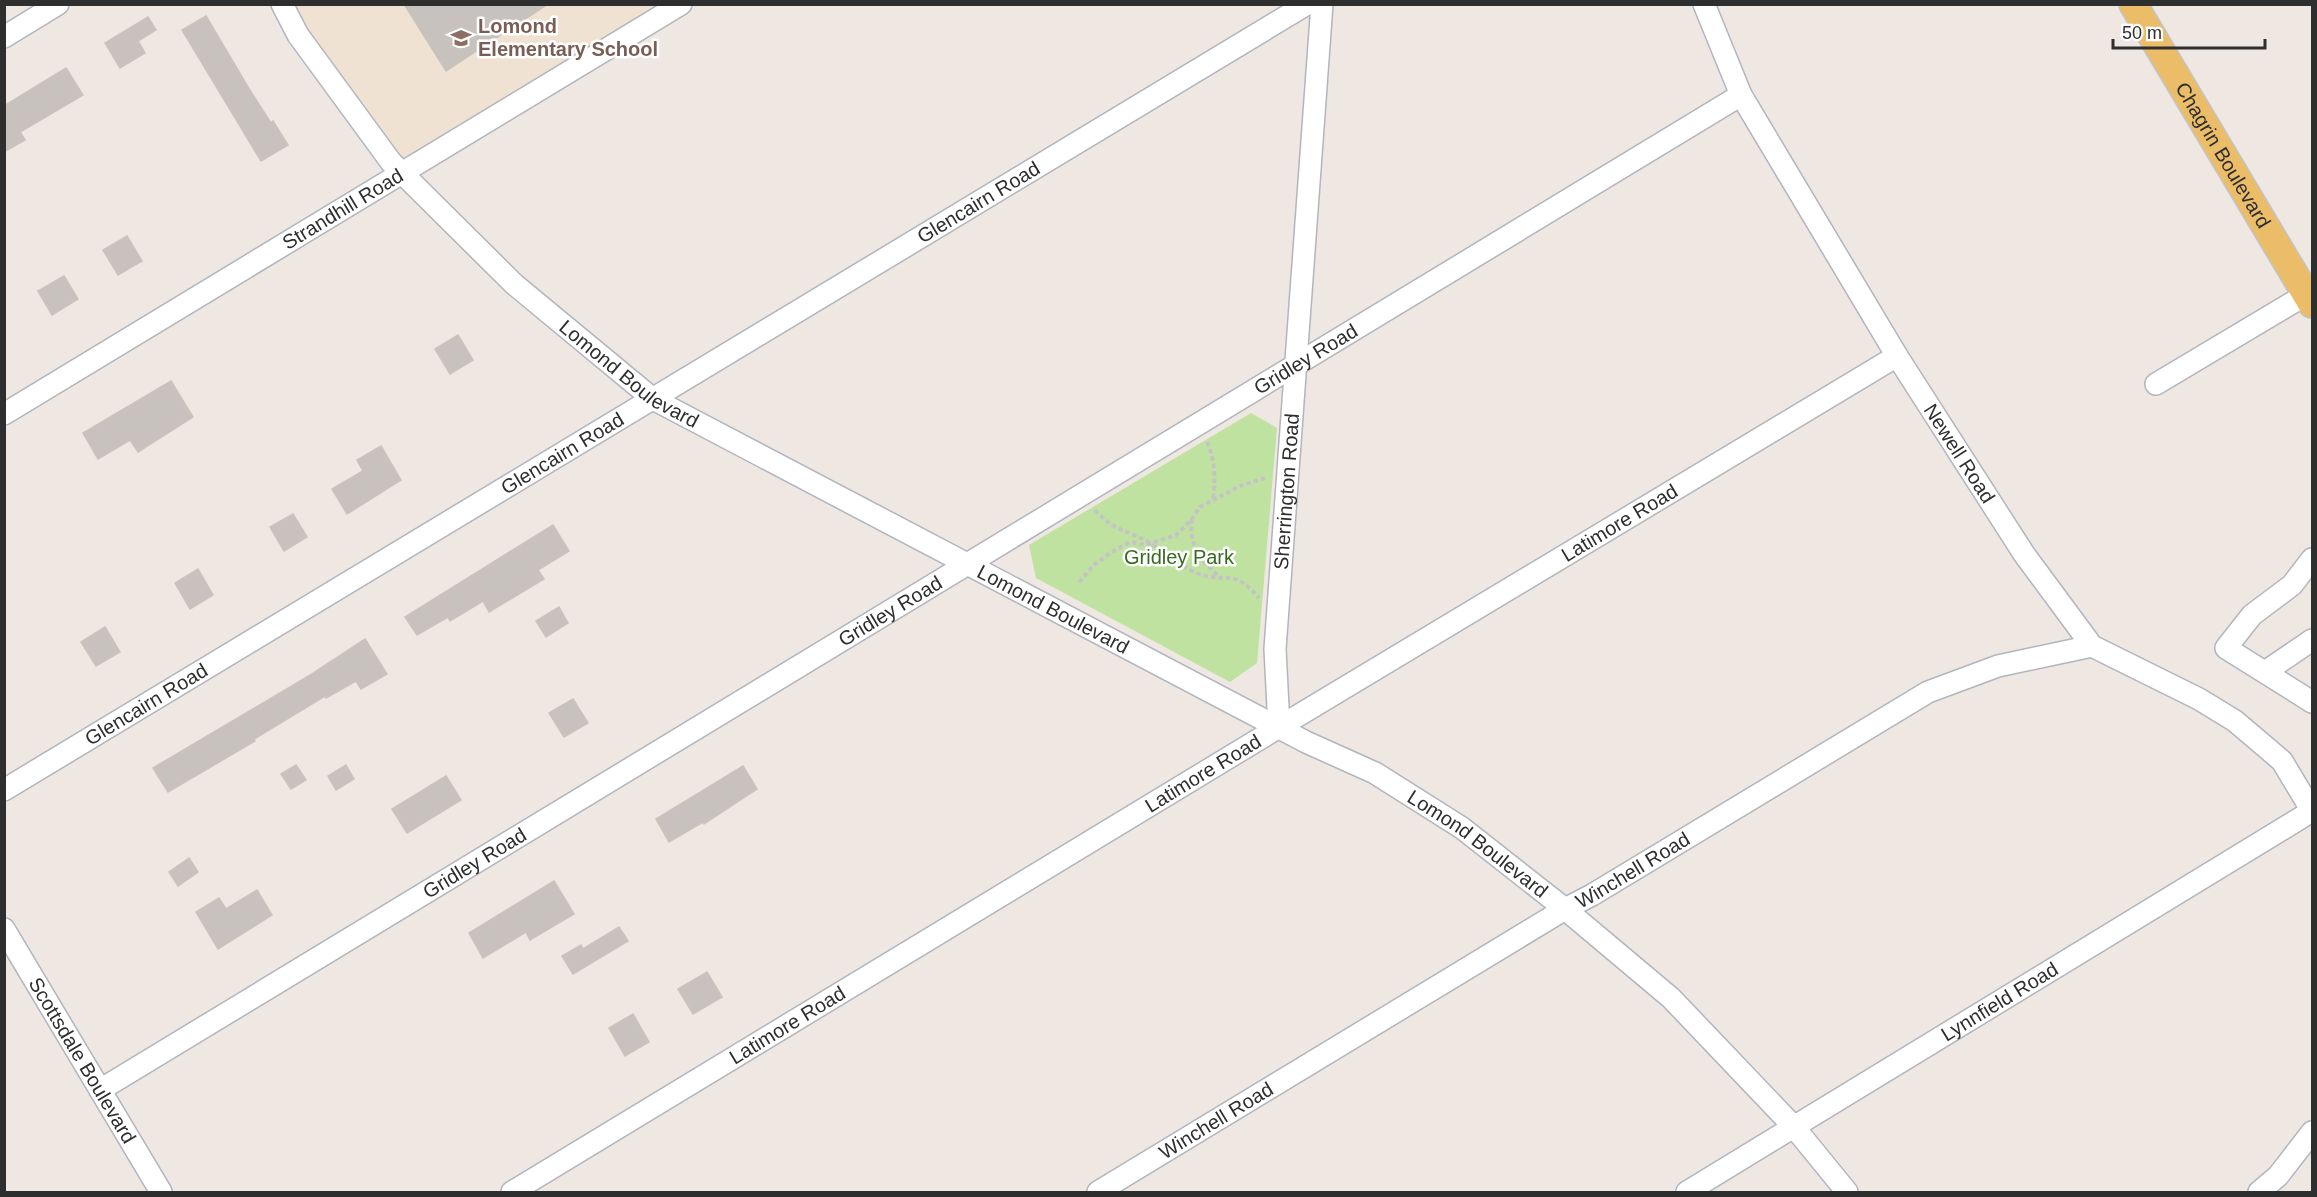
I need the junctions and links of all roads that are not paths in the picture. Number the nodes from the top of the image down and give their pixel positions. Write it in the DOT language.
graph roads {
  1 [pos="58,4"];
  2 [pos="282,4"];
  3 [pos="681,4"];
  4 [pos="1307,4"];
  5 [pos="1322,4"];
  6 [pos="1704,4"];
  7 [pos="2133,4"];
  8 [pos="4,37"];
  9 [pos="1741,95"];
  10 [pos="403,172"];
  11 [pos="2310,299"];
  12 [pos="1897,356"];
  13 [pos="1297,365"];
  14 [pos="2156,384"];
  15 [pos="653,399"];
  16 [pos="4,414"];
  17 [pos="967,565"];
  18 [pos="2311,566"];
  19 [pos="2313,640"];
  20 [pos="2092,646"];
  21 [pos="2265,672"];
  22 [pos="2313,702"];
  23 [pos="1279,727"];
  24 [pos="4,790"];
  25 [pos="2312,810"];
  26 [pos="1565,909"];
  27 [pos="4,929"];
  28 [pos="100,1090"];
  29 [pos="1794,1127"];
  30 [pos="2313,1132"];
  31 [pos="161,1192"];
  32 [pos="512,1192"];
  33 [pos="1098,1192"];
  34 [pos="1687,1192"];
  35 [pos="1847,1192"];
  36 [pos="2259,1192"];
  1 -- 8 [label="street"];
  2 -- 10 [label="street, Lomond Boulevard"];
  3 -- 10 [label="street, Strandhill Road"];
  4 -- 15 [label="street, Glencairn Road"];
  5 -- 13 [label="street, Sherrington Road"];
  6 -- 9 [label="street, Newell Road"];
  7 -- 11 [label="main road, Chagrin Boulevard"];
  9 -- 12 [label="street, Newell Road"];
  9 -- 13 [label="street, Gridley Road"];
  10 -- 15 [label="street, Lomond Boulevard"];
  10 -- 16 [label="street, Strandhill Road"];
  11 -- 14 [label="street"];
  12 -- 20 [label="street, Newell Road"];
  12 -- 23 [label="street, Latimore Road"];
  13 -- 17 [label="street, Gridley Road"];
  13 -- 23 [label="street, Sherrington Road"];
  15 -- 17 [label="street, Lomond Boulevard"];
  15 -- 24 [label="street, Glencairn Road"];
  17 -- 23 [label="street, Lomond Boulevard"];
  17 -- 28 [label="street, Gridley Road"];
  18 -- 21 [label="street"];
  19 -- 21 [label="street"];
  20 -- 25 [label="street, Newell Road"];
  20 -- 26 [label="street, Winchell Road"];
  21 -- 22 [label="street"];
  23 -- 26 [label="street, Lomond Boulevard"];
  23 -- 32 [label="street, Latimore Road"];
  25 -- 29 [label="street, Lynnfield Road"];
  26 -- 29 [label="street, Lomond Boulevard"];
  26 -- 33 [label="street, Winchell Road"];
  27 -- 28 [label="street, Scottsdale Boulevard"];
  28 -- 31 [label="street, Scottsdale Boulevard"];
  29 -- 34 [label="street, Lynnfield Road"];
  29 -- 35 [label="street, Lomond Boulevard"];
  30 -- 36 [label="street"];
}
